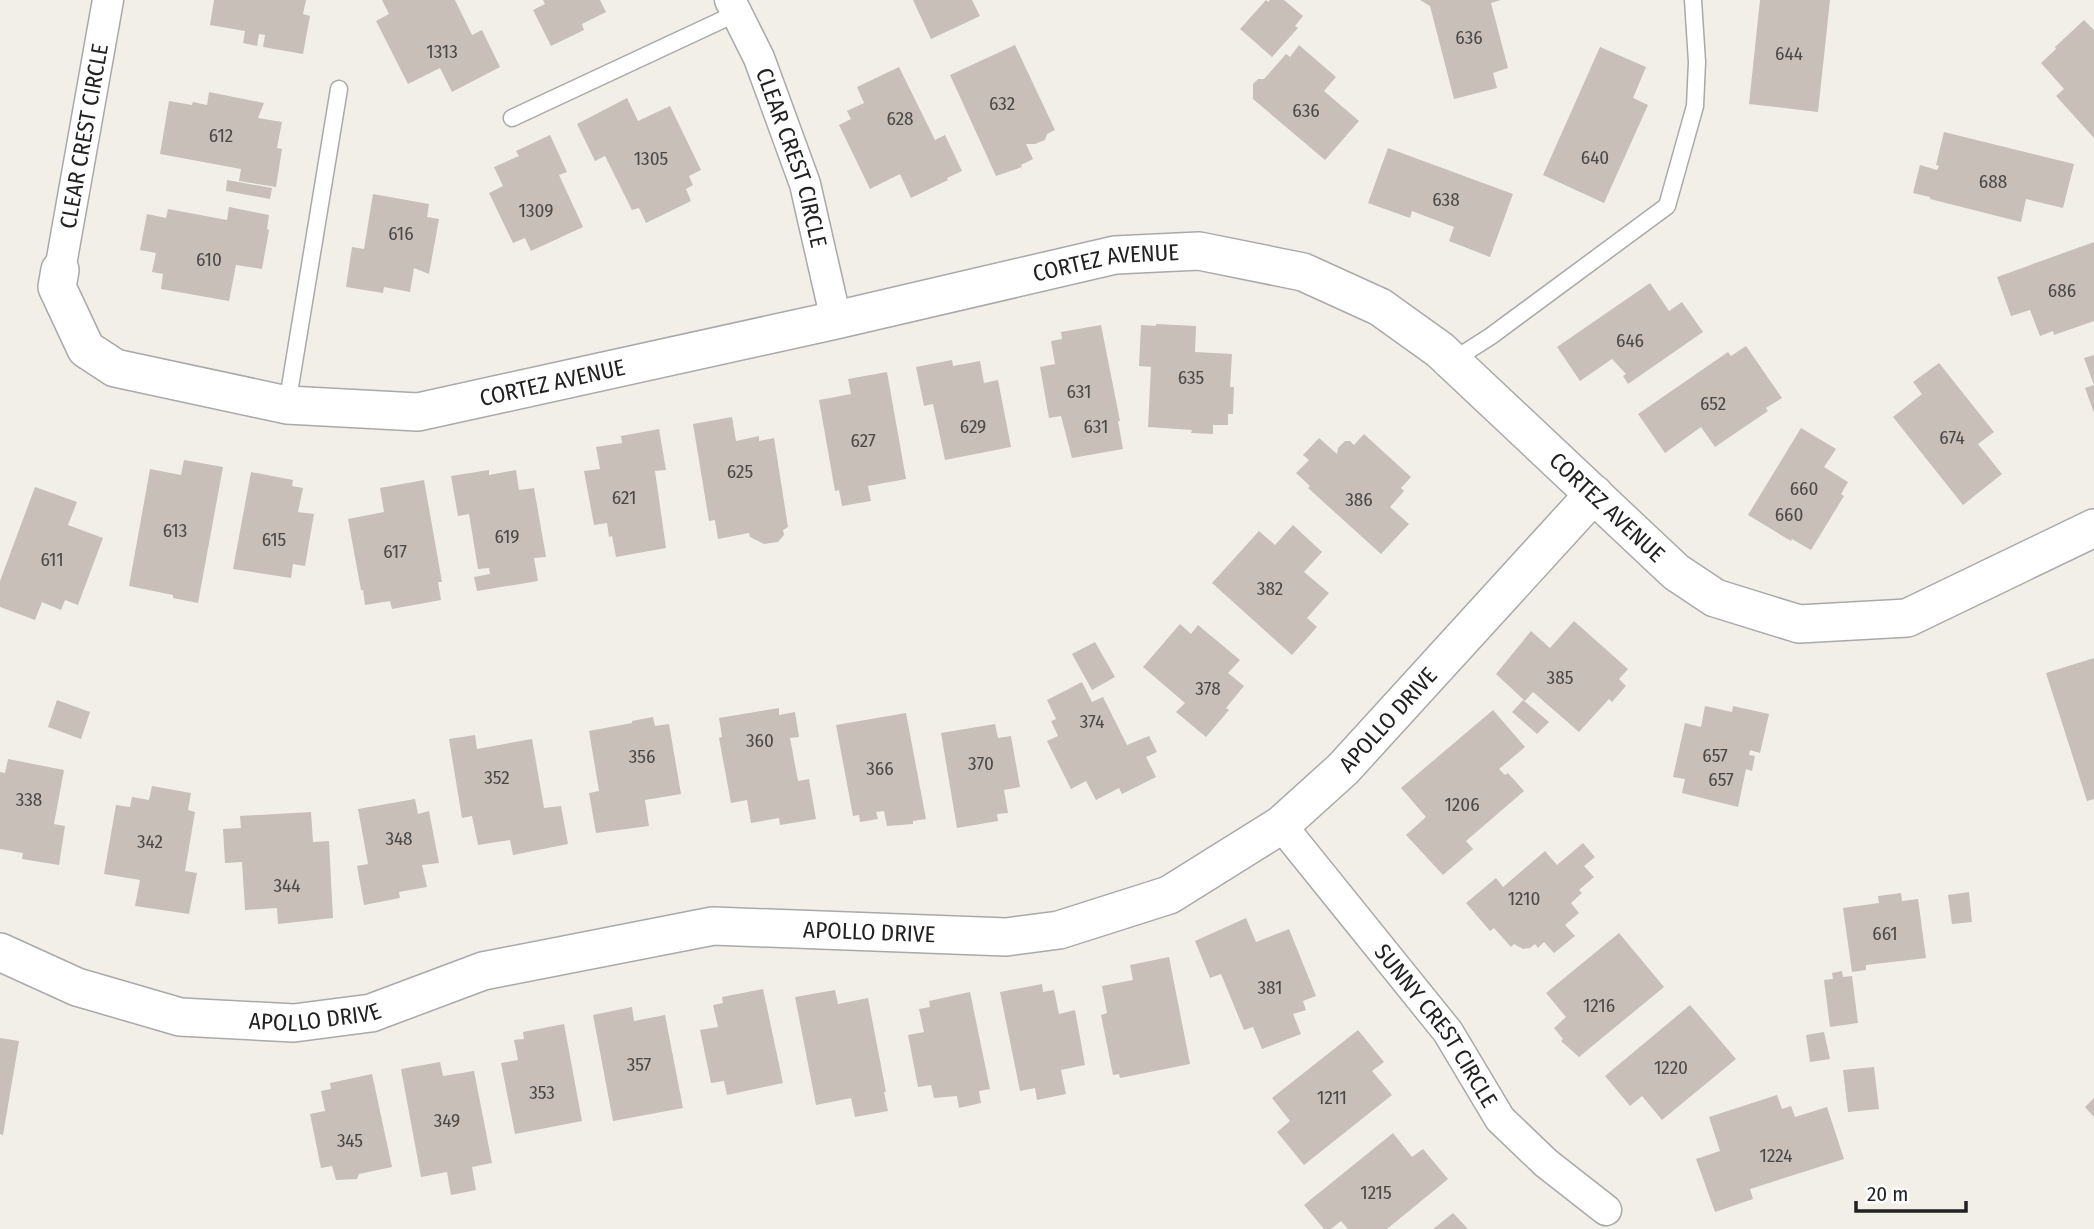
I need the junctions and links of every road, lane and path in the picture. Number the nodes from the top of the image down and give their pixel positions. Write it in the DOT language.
graph roads {
  1 [pos="108,0"];
  2 [pos="1693,0"];
  3 [pos="733,7"];
  4 [pos="339,89"];
  5 [pos="512,118"];
  6 [pos="60,270"];
  7 [pos="836,320"];
  8 [pos="1452,361"];
  9 [pos="287,405"];
  10 [pos="1594,494"];
  11 [pos="2094,528"];
  12 [pos="1281,825"];
  13 [pos="0,952"];
  14 [pos="1606,1210"];
  1 -- 6 [label="street, CLEAR CREST CIRCLE"];
  2 -- 8 [label="lane"];
  3 -- 5 [label="lane"];
  3 -- 7 [label="street, CLEAR CREST CIRCLE"];
  4 -- 9 [label="lane"];
  6 -- 9 [label="street, CORTEZ AVENUE"];
  7 -- 8 [label="street, CORTEZ AVENUE"];
  7 -- 9 [label="street, CORTEZ AVENUE"];
  8 -- 10 [label="street, CORTEZ AVENUE"];
  10 -- 11 [label="street, CORTEZ AVENUE"];
  10 -- 12 [label="street, APOLLO DRIVE"];
  12 -- 13 [label="street, APOLLO DRIVE"];
  12 -- 14 [label="street, SUNNY CREST CIRCLE"];
}
